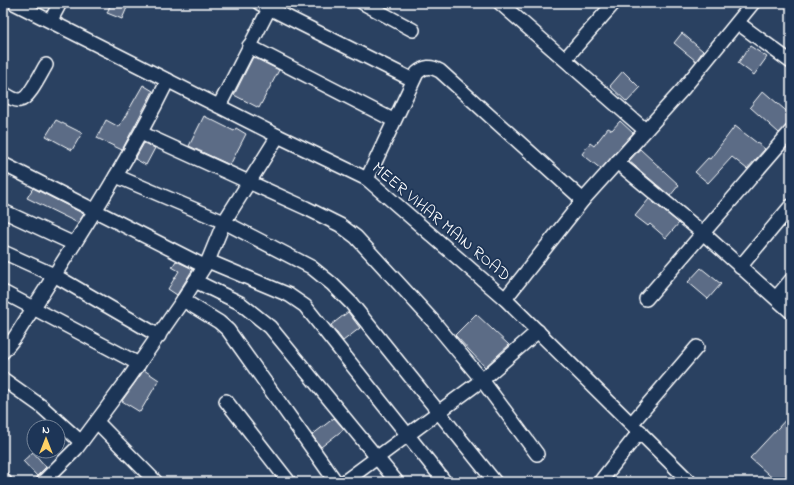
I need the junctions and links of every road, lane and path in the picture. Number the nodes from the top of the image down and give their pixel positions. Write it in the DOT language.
graph roads {
  1 [pos="14,3"];
  2 [pos="60,3"];
  3 [pos="363,3"];
  4 [pos="500,3"];
  5 [pos="614,3"];
  6 [pos="753,3"];
  7 [pos="267,5"];
  8 [pos="51,20"];
  9 [pos="738,23"];
  10 [pos="413,30"];
  11 [pos="249,46"];
  12 [pos="565,59"];
  13 [pos="791,62"];
  14 [pos="46,65"];
  15 [pos="168,80"];
  16 [pos="413,80"];
  17 [pos="3,93"];
  18 [pos="219,106"];
  19 [pos="393,120"];
  20 [pos="645,130"];
  21 [pos="791,131"];
  22 [pos="141,133"];
  23 [pos="278,136"];
  24 [pos="617,162"];
  25 [pos="3,164"];
  26 [pos="116,176"];
  27 [pos="367,179"];
  28 [pos="249,183"];
  29 [pos="583,200"];
  30 [pos="791,206"];
  31 [pos="3,210"];
  32 [pos="94,211"];
  33 [pos="224,222"];
  34 [pos="704,234"];
  35 [pos="74,244"];
  36 [pos="3,252"];
  37 [pos="206,263"];
  38 [pos="740,267"];
  39 [pos="54,276"];
  40 [pos="791,280"];
  41 [pos="195,281"];
  42 [pos="3,292"];
  43 [pos="776,298"];
  44 [pos="505,299"];
  45 [pos="646,299"];
  46 [pos="183,300"];
  47 [pos="33,309"];
  48 [pos="791,312"];
  49 [pos="538,331"];
  50 [pos="159,336"];
  51 [pos="697,347"];
  52 [pos="3,352"];
  53 [pos="139,364"];
  54 [pos="3,379"];
  55 [pos="482,380"];
  56 [pos="226,400"];
  57 [pos="439,412"];
  58 [pos="97,422"];
  59 [pos="636,427"];
  60 [pos="406,435"];
  61 [pos="81,442"];
  62 [pos="537,454"];
  63 [pos="377,457"];
  64 [pos="3,479"];
  65 [pos="51,479"];
  66 [pos="5,482"];
  67 [pos="156,482"];
  68 [pos="289,482"];
  69 [pos="336,482"];
  70 [pos="344,482"];
  71 [pos="397,482"];
  72 [pos="445,482"];
  73 [pos="495,482"];
  74 [pos="600,482"];
  75 [pos="690,482"];
  1 -- 8 [label="street, MEER VIHAR MAIN ROAD"];
  2 -- 8 [label="street"];
  3 -- 10 [label="street"];
  4 -- 12 [label="street"];
  5 -- 12 [label="street"];
  6 -- 9 [label="street"];
  7 -- 11 [label="street"];
  7 -- 16 [label="street"];
  8 -- 15 [label="street, MEER VIHAR MAIN ROAD"];
  9 -- 13 [label="street"];
  9 -- 20 [label="street"];
  11 -- 18 [label="street"];
  11 -- 19 [label="street"];
  12 -- 20 [label="street"];
  14 -- 17 [label="street"];
  15 -- 18 [label="street, MEER VIHAR MAIN ROAD"];
  15 -- 22 [label="street"];
  16 -- 19 [label="street"];
  16 -- 29 [label="street"];
  18 -- 23 [label="street, MEER VIHAR MAIN ROAD"];
  19 -- 27 [label="street"];
  20 -- 24 [label="street"];
  21 -- 34 [label="street"];
  22 -- 26 [label="street"];
  22 -- 28 [label="street"];
  23 -- 27 [label="street, MEER VIHAR MAIN ROAD"];
  23 -- 28 [label="street"];
  24 -- 29 [label="street"];
  24 -- 34 [label="street"];
  25 -- 32 [label="street"];
  26 -- 32 [label="street"];
  26 -- 33 [label="street"];
  27 -- 44 [label="street, MEER VIHAR MAIN ROAD"];
  28 -- 33 [label="street"];
  28 -- 55 [label="street"];
  29 -- 44 [label="street"];
  30 -- 38 [label="street"];
  31 -- 35 [label="street"];
  32 -- 35 [label="street"];
  32 -- 37 [label="street"];
  33 -- 37 [label="street"];
  33 -- 57 [label="street"];
  34 -- 38 [label="street"];
  34 -- 45 [label="street"];
  35 -- 39 [label="street"];
  36 -- 39 [label="street"];
  37 -- 41 [label="street"];
  37 -- 60 [label="street"];
  38 -- 43 [label="street"];
  39 -- 47 [label="street"];
  39 -- 50 [label="street"];
  40 -- 43 [label="street"];
  41 -- 46 [label="street"];
  41 -- 63 [label="street"];
  42 -- 47 [label="street"];
  43 -- 48 [label="street"];
  44 -- 49 [label="street, MEER VIHAR MAIN ROAD"];
  46 -- 50 [label="street"];
  46 -- 69 [label="street"];
  47 -- 52 [label="street"];
  47 -- 53 [label="street"];
  49 -- 55 [label="street"];
  49 -- 59 [label="street, MEER VIHAR MAIN ROAD"];
  50 -- 53 [label="street"];
  51 -- 59 [label="street"];
  53 -- 58 [label="street"];
  54 -- 61 [label="street"];
  55 -- 57 [label="street"];
  55 -- 62 [label="street"];
  56 -- 68 [label="street"];
  57 -- 60 [label="street"];
  57 -- 73 [label="street"];
  58 -- 61 [label="street"];
  58 -- 67 [label="street"];
  59 -- 74 [label="street"];
  59 -- 75 [label="street, MEER VIHAR MAIN ROAD"];
  60 -- 63 [label="street"];
  60 -- 72 [label="street"];
  61 -- 65 [label="street"];
  63 -- 70 [label="street"];
  63 -- 71 [label="street"];
  64 -- 66 [label="street"];
}
